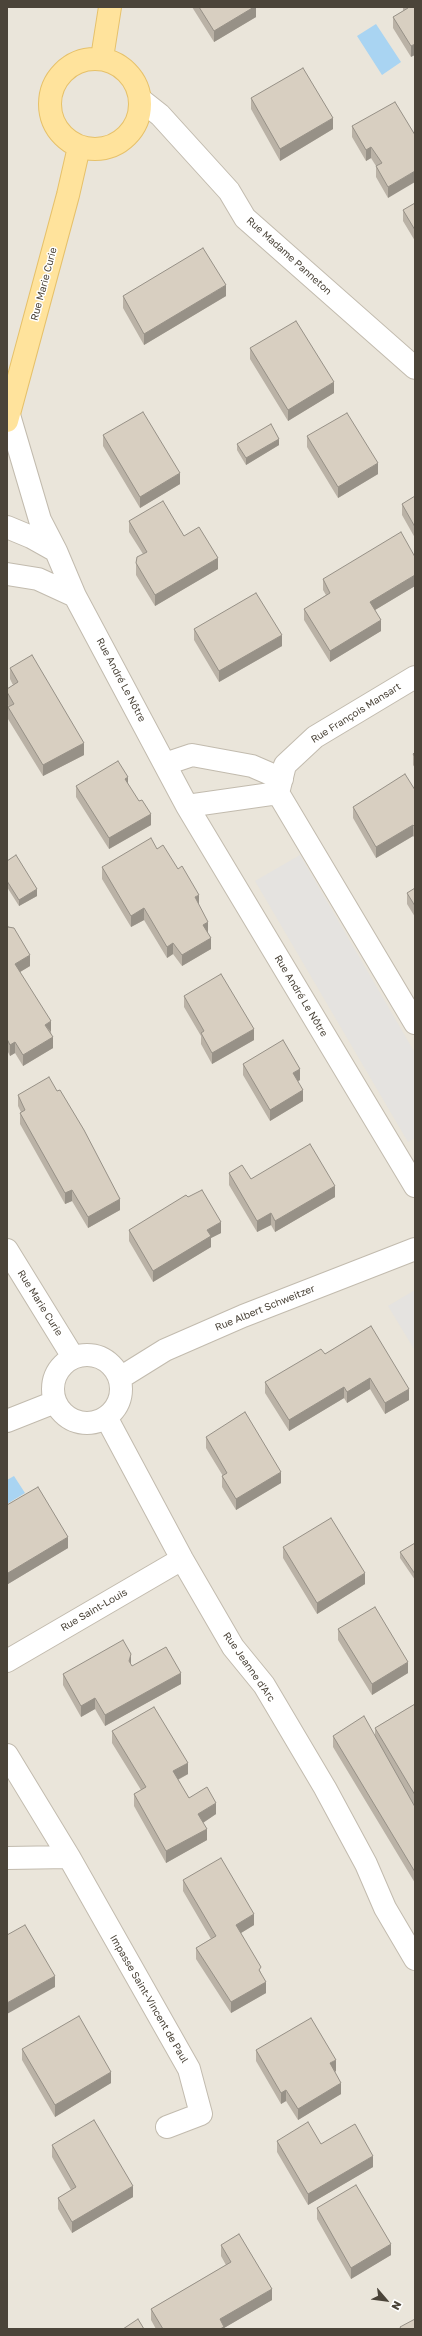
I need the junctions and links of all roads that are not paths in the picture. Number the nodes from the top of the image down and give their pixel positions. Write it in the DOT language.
graph roads {
  1 [pos="110,7"];
  2 [pos="102,58"];
  3 [pos="140,100"];
  4 [pos="79,147"];
  5 [pos="415,368"];
  6 [pos="8,418"];
  7 [pos="7,527"];
  8 [pos="56,551"];
  9 [pos="7,574"];
  10 [pos="76,596"];
  11 [pos="415,677"];
  12 [pos="164,764"];
  13 [pos="280,786"];
  14 [pos="187,806"];
  15 [pos="415,1023"];
  16 [pos="415,1186"];
  17 [pos="415,1249"];
  18 [pos="7,1250"];
  19 [pos="73,1357"];
  20 [pos="120,1378"];
  21 [pos="55,1402"];
  22 [pos="106,1418"];
  23 [pos="7,1420"];
  24 [pos="182,1559"];
  25 [pos="7,1661"];
  26 [pos="7,1755"];
  27 [pos="69,1857"];
  28 [pos="7,1858"];
  29 [pos="415,1959"];
  30 [pos="167,2127"];
  1 -- 2 [label="main road"];
  2 -- 3 [label="main road"];
  2 -- 4 [label="main road"];
  3 -- 4 [label="main road"];
  3 -- 5 [label="street, Rue Madame Panneton"];
  4 -- 6 [label="main road, Rue Marie Curie"];
  6 -- 8 [label="street, Rue André Le Nôtre"];
  7 -- 8 [label="street"];
  8 -- 10 [label="street, Rue André Le Nôtre"];
  9 -- 10 [label="street"];
  10 -- 12 [label="street, Rue André Le Nôtre"];
  11 -- 13 [label="street, Rue François Mansart"];
  12 -- 13 [label="street"];
  12 -- 14 [label="street, Rue André Le Nôtre"];
  13 -- 14 [label="street"];
  13 -- 15 [label="street"];
  14 -- 16 [label="street, Rue André Le Nôtre"];
  17 -- 20 [label="street, Rue Albert Schweitzer"];
  18 -- 19 [label="street, Rue Marie Curie"];
  19 -- 20 [label="street"];
  19 -- 21 [label="street"];
  20 -- 22 [label="street"];
  21 -- 22 [label="street"];
  21 -- 23 [label="street"];
  22 -- 24 [label="street, Rue Jeanne d'Arc"];
  24 -- 25 [label="street, Rue Saint-Louis"];
  24 -- 29 [label="street, Rue Jeanne d'Arc"];
  26 -- 27 [label="street, Impasse Saint-Vincent de Paul"];
  27 -- 28 [label="street"];
  27 -- 30 [label="street, Impasse Saint-Vincent de Paul"];
}
